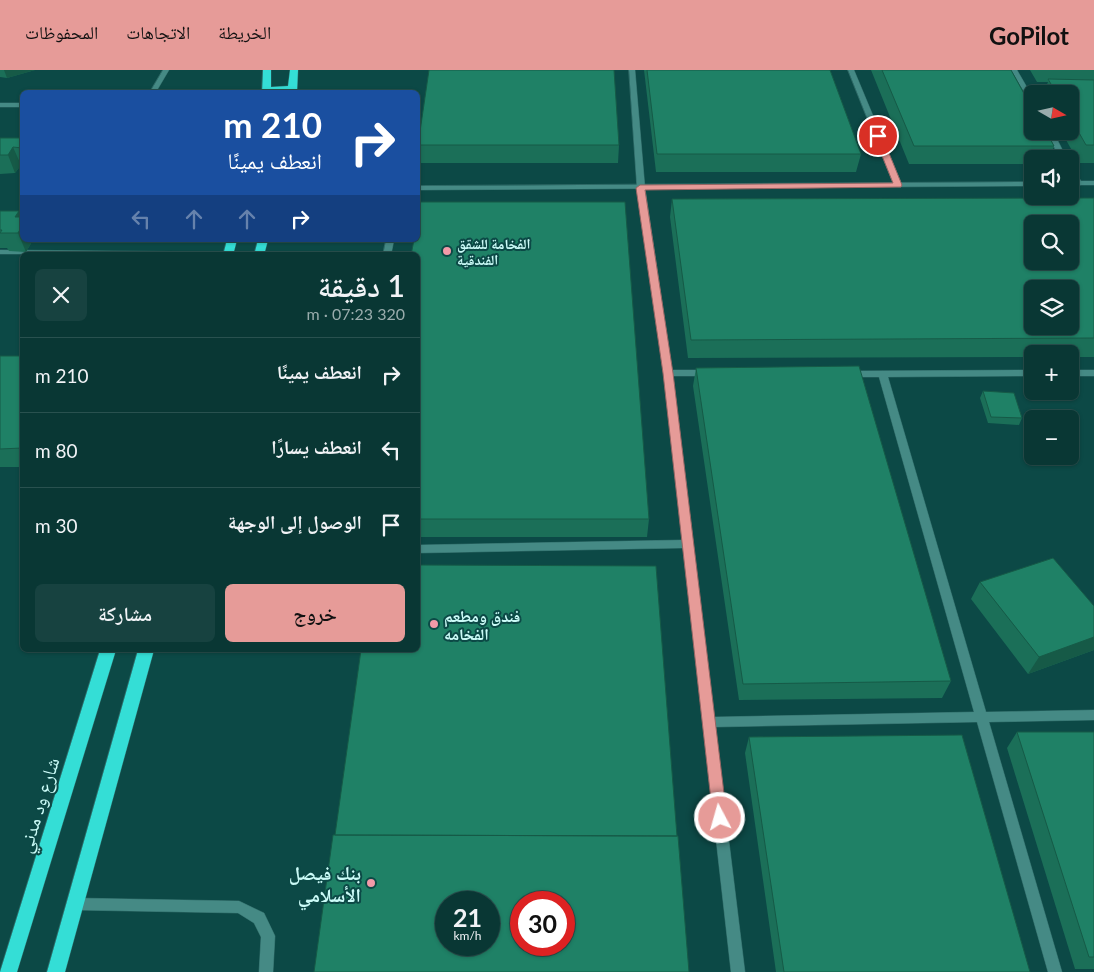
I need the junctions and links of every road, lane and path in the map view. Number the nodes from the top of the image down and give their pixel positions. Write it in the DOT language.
graph roads {
  1 [pos="166,70"];
  2 [pos="268,70"];
  3 [pos="301,70"];
  4 [pos="632,70"];
  5 [pos="851,70"];
  6 [pos="1014,70"];
  7 [pos="294,74"];
  8 [pos="1024,86"];
  9 [pos="154,90"];
  10 [pos="266,90"];
  11 [pos="292,90"];
  12 [pos="0,105"];
  13 [pos="20,105"];
  14 [pos="1079,183"];
  15 [pos="1094,183"];
  16 [pos="1024,184"];
  17 [pos="898,185"];
  18 [pos="420,188"];
  19 [pos="640,188"];
  20 [pos="0,252"];
  21 [pos="20,252"];
  22 [pos="668,373"];
  23 [pos="717,373"];
  24 [pos="1024,373"];
  25 [pos="1079,373"];
  26 [pos="1094,373"];
  27 [pos="834,374"];
  28 [pos="883,374"];
  29 [pos="689,544"];
  30 [pos="420,548"];
  31 [pos="107,652"];
  32 [pos="145,652"];
  33 [pos="1094,715"];
  34 [pos="982,717"];
  35 [pos="710,722"];
  36 [pos="75,904"];
  37 [pos="8,972"];
  38 [pos="56,972"];
  39 [pos="266,972"];
  40 [pos="738,972"];
  41 [pos="1055,972"];
  1 -- 9 [label="street"];
  2 -- 10 [label="highway"];
  3 -- 7 [label="highway"];
  4 -- 19 [label="street"];
  5 -- 17 [label="street"];
  6 -- 8 [label="street"];
  7 -- 11 [label="highway"];
  12 -- 13 [label="street"];
  14 -- 15 [label="street"];
  16 -- 17 [label="street"];
  17 -- 19 [label="street"];
  18 -- 19 [label="street"];
  19 -- 22 [label="street"];
  20 -- 21 [label="street"];
  22 -- 23 [label="street"];
  22 -- 29 [label="street"];
  24 -- 28 [label="street"];
  25 -- 26 [label="street"];
  27 -- 28 [label="street"];
  28 -- 34 [label="street"];
  29 -- 30 [label="street"];
  29 -- 35 [label="street"];
  31 -- 37 [label="highway, شارع ود مدني"];
  32 -- 36 [label="highway"];
  33 -- 34 [label="street"];
  34 -- 35 [label="street"];
  34 -- 41 [label="street"];
  35 -- 40 [label="street"];
  36 -- 38 [label="highway"];
  36 -- 39 [label="street"];
}
